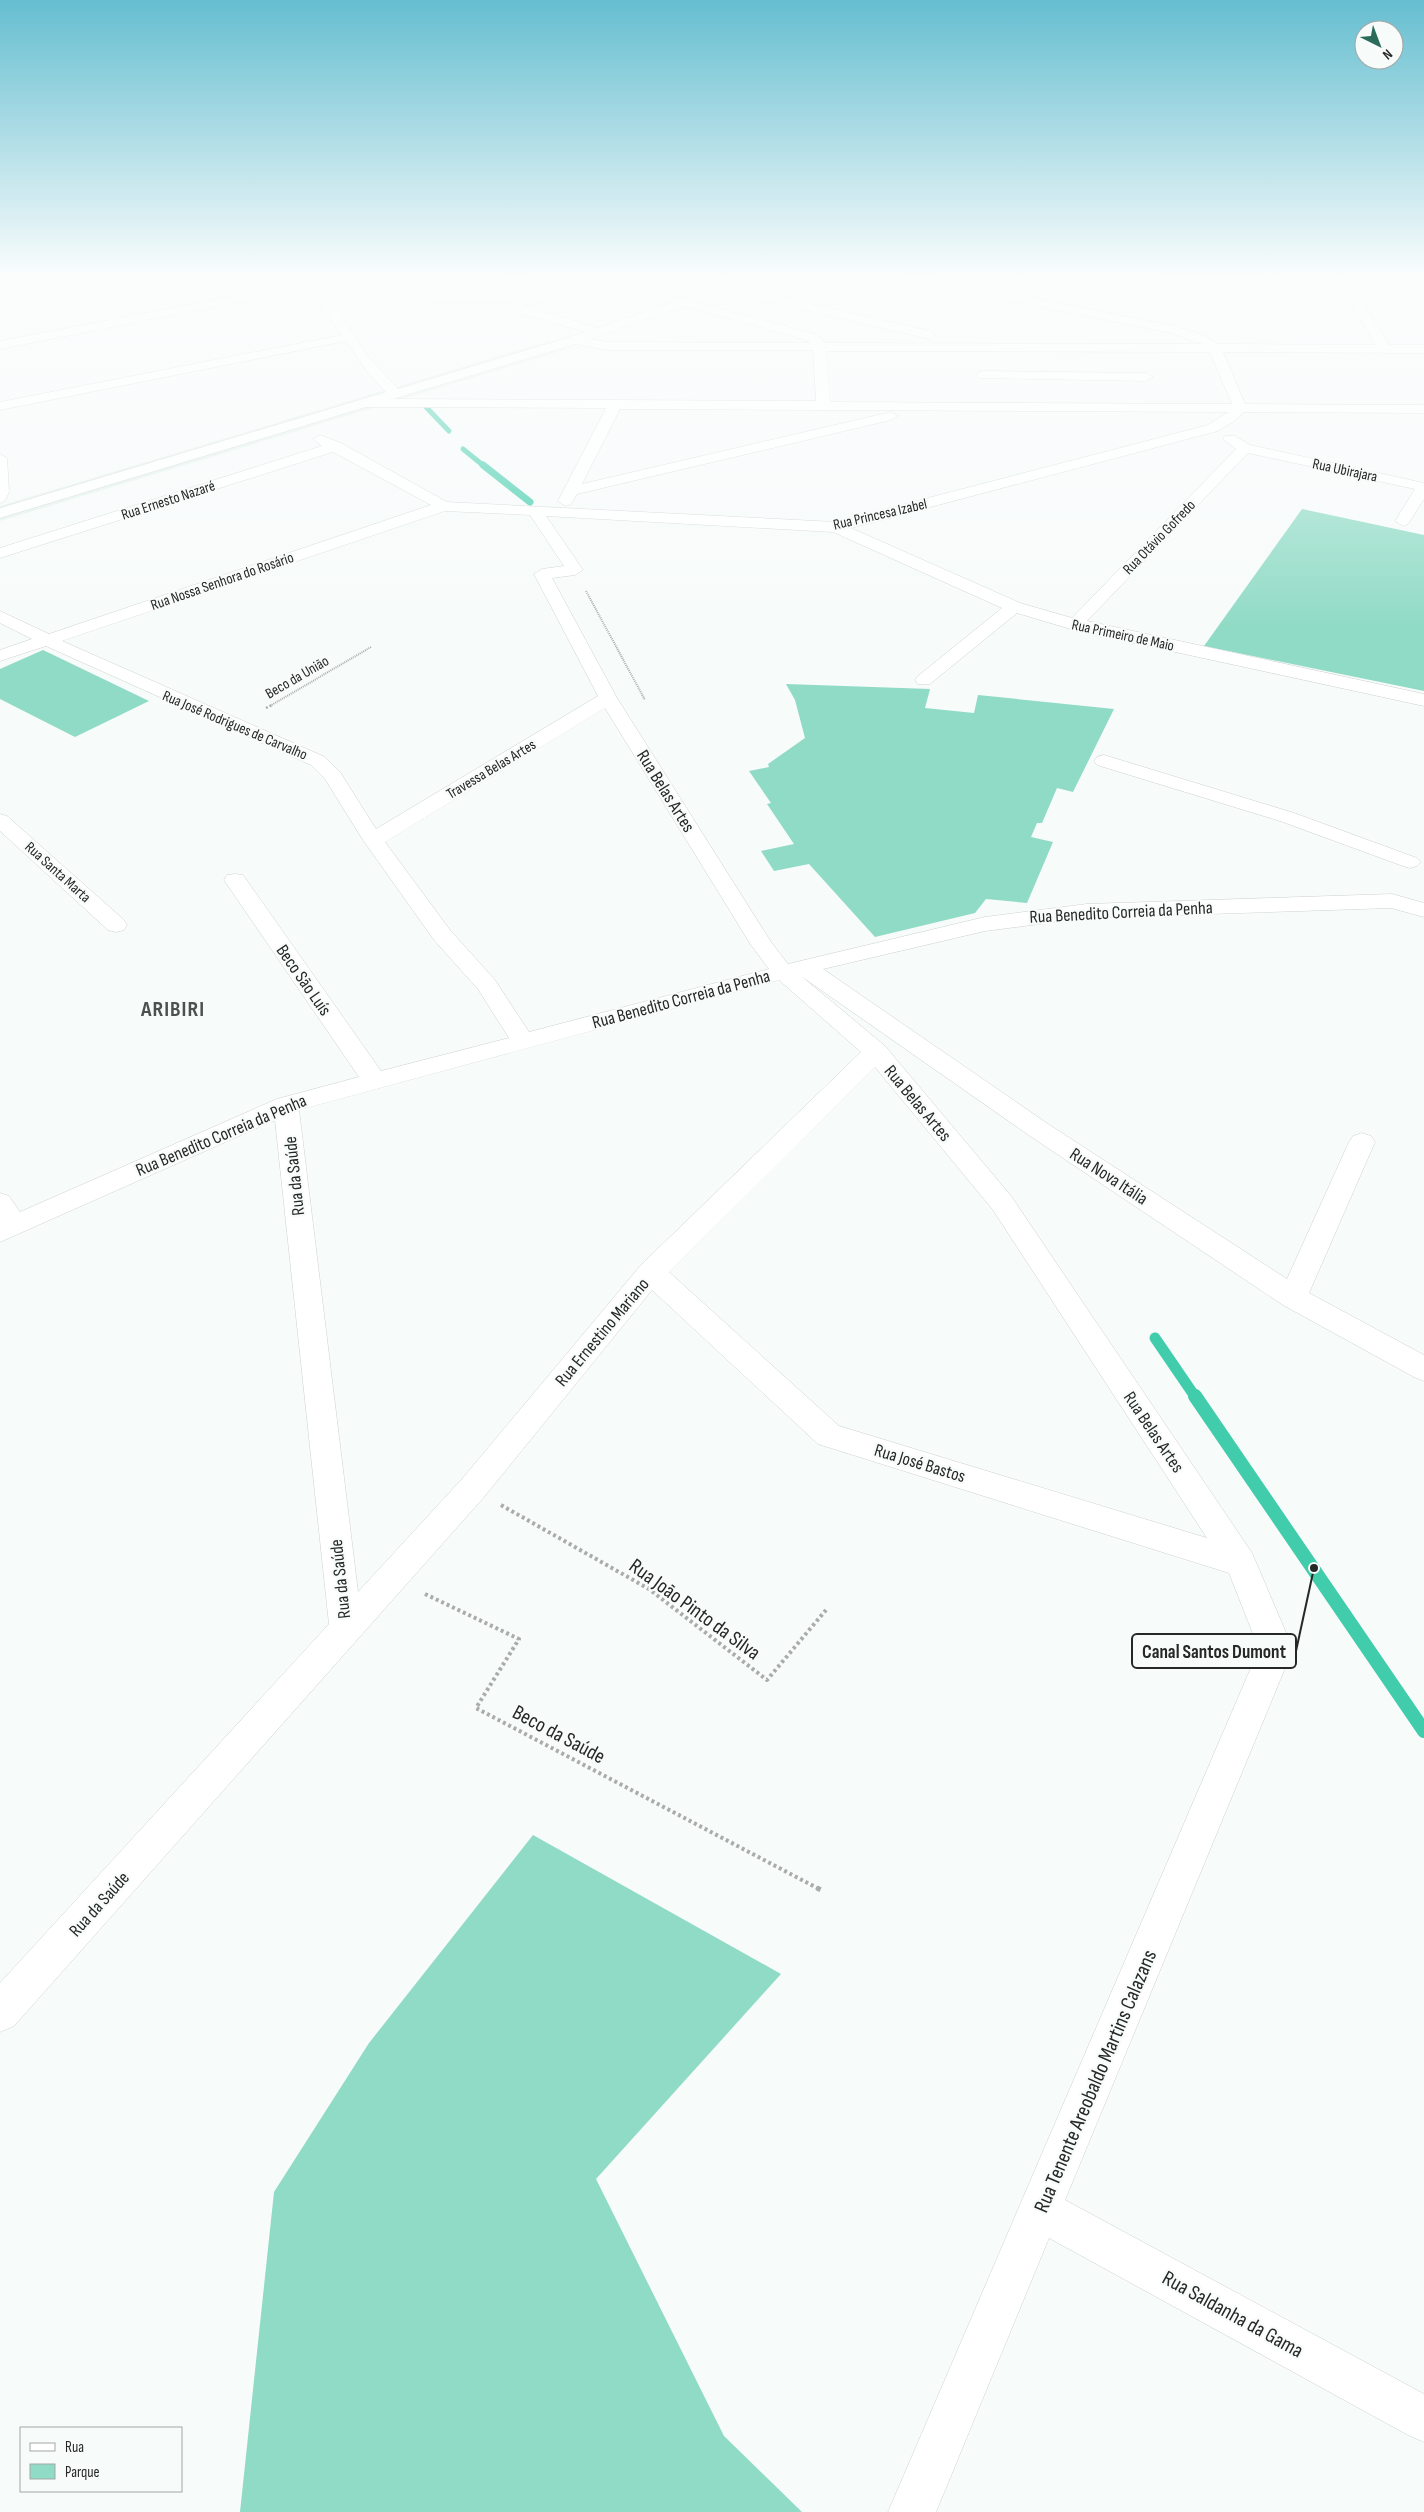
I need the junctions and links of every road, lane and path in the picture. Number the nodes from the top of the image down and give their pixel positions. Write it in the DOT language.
graph roads {
  1 [pos="65,393"];
  2 [pos="822,393"];
  3 [pos="1080,393"];
  4 [pos="1234,393"];
  5 [pos="396,394"];
  6 [pos="364,403"];
  7 [pos="616,405"];
  8 [pos="823,405"];
  9 [pos="937,405"];
  10 [pos="0,406"];
  11 [pos="1086,407"];
  12 [pos="1240,407"];
  13 [pos="1424,409"];
  14 [pos="291,425"];
  15 [pos="1214,428"];
  16 [pos="336,446"];
  17 [pos="1244,448"];
  18 [pos="0,458"];
  19 [pos="1424,487"];
  20 [pos="572,491"];
  21 [pos="0,498"];
  22 [pos="444,506"];
  23 [pos="536,512"];
  24 [pos="0,513"];
  25 [pos="558,513"];
  26 [pos="1403,521"];
  27 [pos="836,527"];
  28 [pos="0,553"];
  29 [pos="1014,607"];
  30 [pos="0,616"];
  31 [pos="1074,625"];
  32 [pos="46,640"];
  33 [pos="371,647"];
  34 [pos="0,656"];
  35 [pos="924,680"];
  36 [pos="608,698"];
  37 [pos="1424,700"];
  38 [pos="235,726"];
  39 [pos="1104,761"];
  40 [pos="0,820"];
  41 [pos="373,840"];
  42 [pos="1424,846"];
  43 [pos="235,880"];
  44 [pos="1401,881"];
  45 [pos="1424,910"];
  46 [pos="116,925"];
  47 [pos="794,970"];
  48 [pos="523,1042"];
  49 [pos="876,1052"];
  50 [pos="374,1080"];
  51 [pos="286,1105"];
  52 [pos="1362,1142"];
  53 [pos="5,1220"];
  54 [pos="651,1272"];
  55 [pos="1293,1297"];
  56 [pos="1424,1369"];
  57 [pos="473,1488"];
  58 [pos="1241,1563"];
  59 [pos="392,1579"];
  60 [pos="826,1610"];
  61 [pos="346,1629"];
  62 [pos="1276,1649"];
  63 [pos="823,1891"];
  64 [pos="14,1986"];
  65 [pos="0,2012"];
  66 [pos="1041,2210"];
  67 [pos="1424,2419"];
  68 [pos="912,2512"];
  1 -- 10 [label="street"];
  2 -- 8 [label="street"];
  3 -- 11 [label="street"];
  4 -- 12 [label="street"];
  5 -- 6 [label="street"];
  6 -- 7 [label="street"];
  6 -- 14 [label="street"];
  7 -- 8 [label="street"];
  7 -- 20 [label="street"];
  8 -- 9 [label="street"];
  9 -- 11 [label="street"];
  9 -- 20 [label="street"];
  11 -- 12 [label="street"];
  12 -- 13 [label="street"];
  12 -- 15 [label="street, Rua Princesa Izabel"];
  14 -- 16 [label="street"];
  14 -- 24 [label="street"];
  15 -- 17 [label="street, Rua Ubirajara"];
  15 -- 27 [label="street, Rua Princesa Izabel"];
  16 -- 22 [label="street"];
  16 -- 28 [label="street, Rua Ernesto Nazaré"];
  17 -- 19 [label="street, Rua Ubirajara"];
  17 -- 31 [label="street, Rua Otávio Gofredo"];
  18 -- 21 [label="street"];
  19 -- 26 [label="street"];
  20 -- 25 [label="street"];
  22 -- 23 [label="street, Rua Princesa Izabel"];
  22 -- 32 [label="street, Rua Nossa Senhora do Rosário"];
  23 -- 25 [label="street, Rua Princesa Izabel"];
  23 -- 36 [label="street, Rua Belas Artes"];
  25 -- 27 [label="street, Rua Princesa Izabel"];
  27 -- 29 [label="street, Rua Primeiro de Maio"];
  29 -- 31 [label="street, Rua Primeiro de Maio"];
  29 -- 35 [label="street"];
  30 -- 32 [label="street, Rua José Rodrigues de Carvalho"];
  31 -- 37 [label="street, Rua Primeiro de Maio"];
  32 -- 34 [label="street, Rua Nossa Senhora do Rosário"];
  32 -- 38 [label="street, Rua José Rodrigues de Carvalho"];
  33 -- 38 [label="path, Beco da União"];
  36 -- 41 [label="street, Travessa Belas Artes"];
  36 -- 47 [label="street, Rua Belas Artes"];
  38 -- 41 [label="street, Rua José Rodrigues de Carvalho"];
  39 -- 44 [label="street"];
  40 -- 46 [label="street, Rua Santa Marta"];
  41 -- 48 [label="street, Rua José Rodrigues de Carvalho"];
  42 -- 44 [label="street"];
  43 -- 50 [label="street, Beco São Luís"];
  44 -- 45 [label="street"];
  44 -- 47 [label="street, Rua Benedito Correia da Penha"];
  47 -- 48 [label="street, Rua Benedito Correia da Penha"];
  47 -- 49 [label="street, Rua Belas Artes"];
  47 -- 55 [label="street, Rua Nova Itália"];
  48 -- 50 [label="street, Rua Benedito Correia da Penha"];
  49 -- 54 [label="street, Rua Ernestino Mariano"];
  49 -- 58 [label="street, Rua Belas Artes"];
  50 -- 51 [label="street, Rua Benedito Correia da Penha"];
  51 -- 53 [label="street, Rua Benedito Correia da Penha"];
  51 -- 61 [label="street, Rua da Saúde"];
  52 -- 55 [label="street"];
  54 -- 57 [label="street, Rua Ernestino Mariano"];
  54 -- 58 [label="street, Rua José Bastos"];
  55 -- 56 [label="street, Rua Nova Itália"];
  57 -- 59 [label="street, Rua Ernestino Mariano"];
  57 -- 60 [label="path, Rua João Pinto da Silva"];
  58 -- 62 [label="street, Rua Belas Artes"];
  59 -- 61 [label="street, Rua Ernestino Mariano"];
  59 -- 63 [label="path, Beco da Saúde"];
  61 -- 64 [label="street, Rua da Saúde"];
  62 -- 66 [label="street, Rua Tenente Areobaldo Martins Calazans"];
  64 -- 65 [label="street, Rua da Saúde"];
  66 -- 67 [label="street, Rua Saldanha da Gama"];
  66 -- 68 [label="street, Rua Tenente Areobaldo Martins Calazans"];
}
